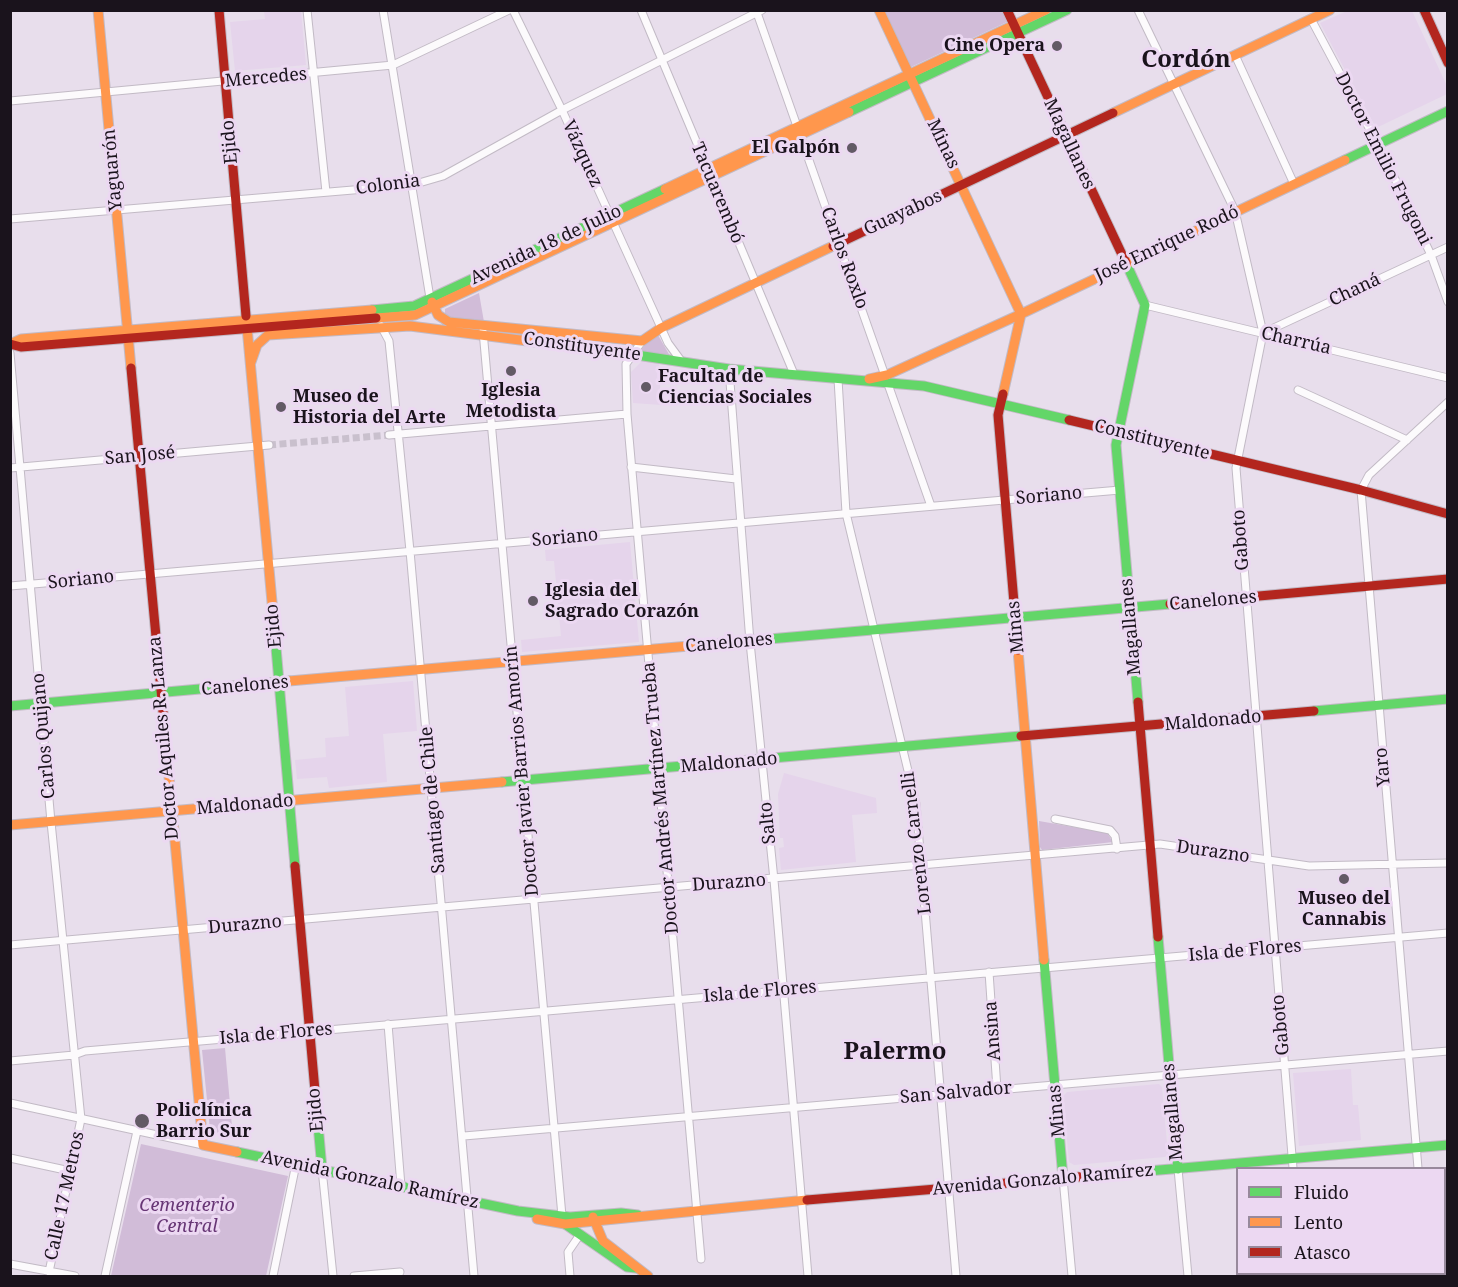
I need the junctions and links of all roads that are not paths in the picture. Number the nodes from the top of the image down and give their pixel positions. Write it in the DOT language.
graph roads {
  1 [pos="98,10"];
  2 [pos="219,10"];
  3 [pos="307,10"];
  4 [pos="383,10"];
  5 [pos="511,10"];
  6 [pos="641,10"];
  7 [pos="879,10"];
  8 [pos="1006,10"];
  9 [pos="1046,10"];
  10 [pos="1067,10"];
  11 [pos="1138,10"];
  12 [pos="1329,10"];
  13 [pos="1424,10"];
  14 [pos="758,11"];
  15 [pos="1311,19"];
  16 [pos="1017,30"];
  17 [pos="1235,55"];
  18 [pos="661,59"];
  19 [pos="1448,63"];
  20 [pos="393,65"];
  21 [pos="313,73"];
  22 [pos="911,78"];
  23 [pos="225,81"];
  24 [pos="1173,84"];
  25 [pos="105,92"];
  26 [pos="10,100"];
  27 [pos="562,110"];
  28 [pos="1448,111"];
  29 [pos="799,130"];
  30 [pos="1065,136"];
  31 [pos="1378,143"];
  32 [pos="708,173"];
  33 [pos="962,184"];
  34 [pos="1294,184"];
  35 [pos="412,185"];
  36 [pos="326,192"];
  37 [pos="234,200"];
  38 [pos="116,210"];
  39 [pos="1235,211"];
  40 [pos="10,219"];
  41 [pos="612,220"];
  42 [pos="838,243"];
  43 [pos="1448,247"];
  44 [pos="1431,255"];
  45 [pos="1126,264"];
  46 [pos="755,283"];
  47 [pos="432,302"];
  48 [pos="1448,302"];
  49 [pos="1145,305"];
  50 [pos="1021,314"];
  51 [pos="246,323"];
  52 [pos="287,324"];
  53 [pos="381,326"];
  54 [pos="661,328"];
  55 [pos="483,329"];
  56 [pos="304,332"];
  57 [pos="1263,333"];
  58 [pos="129,334"];
  59 [pos="268,335"];
  60 [pos="642,341"];
  61 [pos="10,344"];
  62 [pos="10,353"];
  63 [pos="631,354"];
  64 [pos="250,362"];
  65 [pos="682,362"];
  66 [pos="729,369"];
  67 [pos="794,374"];
  68 [pos="1448,378"];
  69 [pos="838,379"];
  70 [pos="888,380"];
  71 [pos="1298,390"];
  72 [pos="1448,402"];
  73 [pos="1000,403"];
  74 [pos="627,414"];
  75 [pos="491,426"];
  76 [pos="1117,432"];
  77 [pos="393,434"];
  78 [pos="1407,440"];
  79 [pos="269,445"];
  80 [pos="258,446"];
  81 [pos="138,457"];
  82 [pos="1237,461"];
  83 [pos="20,467"];
  84 [pos="631,467"];
  85 [pos="10,468"];
  86 [pos="736,479"];
  87 [pos="1120,490"];
  88 [pos="1361,490"];
  89 [pos="1006,499"];
  90 [pos="931,506"];
  91 [pos="846,513"];
  92 [pos="1448,514"];
  93 [pos="740,522"];
  94 [pos="637,531"];
  95 [pos="502,543"];
  96 [pos="410,551"];
  97 [pos="268,563"];
  98 [pos="149,573"];
  99 [pos="1448,579"];
  100 [pos="30,585"];
  101 [pos="10,586"];
  102 [pos="1368,586"];
  103 [pos="1245,598"];
  104 [pos="1129,608"];
  105 [pos="1015,618"];
  106 [pos="875,630"];
  107 [pos="750,642"];
  108 [pos="648,651"];
  109 [pos="512,662"];
  110 [pos="421,670"];
  111 [pos="279,683"];
  112 [pos="160,693"];
  113 [pos="1448,699"];
  114 [pos="42,704"];
  115 [pos="1378,705"];
  116 [pos="10,706"];
  117 [pos="1255,717"];
  118 [pos="1140,728"];
  119 [pos="1025,735"];
  120 [pos="904,746"];
  121 [pos="762,760"];
  122 [pos="658,769"];
  123 [pos="523,781"];
  124 [pos="433,789"];
  125 [pos="290,801"];
  126 [pos="170,812"];
  127 [pos="1054,819"];
  128 [pos="51,822"];
  129 [pos="10,825"];
  130 [pos="1150,846"];
  131 [pos="1117,849"];
  132 [pos="1035,857"];
  133 [pos="1267,860"];
  134 [pos="1448,863"];
  135 [pos="1392,864"];
  136 [pos="921,867"];
  137 [pos="774,880"];
  138 [pos="668,887"];
  139 [pos="534,899"];
  140 [pos="443,907"];
  141 [pos="300,920"];
  142 [pos="182,930"];
  143 [pos="1448,933"];
  144 [pos="1396,938"];
  145 [pos="63,941"];
  146 [pos="10,945"];
  147 [pos="1275,948"];
  148 [pos="1159,959"];
  149 [pos="1045,967"];
  150 [pos="988,972"];
  151 [pos="931,977"];
  152 [pos="782,990"];
  153 [pos="678,1000"];
  154 [pos="544,1010"];
  155 [pos="453,1018"];
  156 [pos="388,1024"];
  157 [pos="309,1031"];
  158 [pos="191,1042"];
  159 [pos="1448,1051"];
  160 [pos="74,1055"];
  161 [pos="1407,1055"];
  162 [pos="10,1061"];
  163 [pos="1284,1065"];
  164 [pos="1169,1075"];
  165 [pos="1055,1084"];
  166 [pos="997,1089"];
  167 [pos="941,1094"];
  168 [pos="10,1103"];
  169 [pos="792,1106"];
  170 [pos="689,1115"];
  171 [pos="81,1119"];
  172 [pos="555,1126"];
  173 [pos="137,1131"];
  174 [pos="464,1136"];
  175 [pos="203,1145"];
  176 [pos="1448,1145"];
  177 [pos="1416,1148"];
  178 [pos="10,1158"];
  179 [pos="1293,1163"];
  180 [pos="296,1164"];
  181 [pos="1418,1167"];
  182 [pos="1178,1168"];
  183 [pos="322,1169"];
  184 [pos="70,1171"];
  185 [pos="1064,1178"];
  186 [pos="400,1186"];
  187 [pos="949,1188"];
  188 [pos="801,1200"];
  189 [pos="468,1201"];
  190 [pos="697,1209"];
  191 [pos="594,1218"];
  192 [pos="563,1220"];
  193 [pos="579,1236"];
  194 [pos="701,1259"];
  195 [pos="10,1264"];
  196 [pos="636,1268"];
  197 [pos="49,1272"];
  198 [pos="400,1272"];
  199 [pos="75,1276"];
  200 [pos="105,1276"];
  201 [pos="273,1276"];
  202 [pos="333,1276"];
  203 [pos="354,1276"];
  204 [pos="474,1276"];
  205 [pos="570,1276"];
  206 [pos="648,1276"];
  207 [pos="808,1276"];
  208 [pos="956,1276"];
  209 [pos="1072,1276"];
  210 [pos="1188,1276"];
  1 -- 25 [label="street, Yaguarón"];
  2 -- 23 [label="street, Ejido"];
  3 -- 21 [label="street"];
  4 -- 20 [label="street"];
  5 -- 20 [label="street, Mercedes"];
  5 -- 27 [label="street, Vázquez"];
  6 -- 18 [label="street, Tacuarembó"];
  7 -- 22 [label="street, Minas"];
  8 -- 16 [label="street, Magallanes"];
  9 -- 16 [label="street, Avenida 18 de Julio"];
  10 -- 16 [label="street, Avenida 18 de Julio"];
  11 -- 24 [label="street, Gaboto"];
  12 -- 15 [label="street, Guayabos"];
  13 -- 19 [label="street"];
  14 -- 18 [label="street, Colonia"];
  14 -- 29 [label="street, Carlos Roxlo"];
  15 -- 17 [label="street, Guayabos"];
  15 -- 31 [label="street, Doctor Emilio Frugoni"];
  16 -- 22 [label="street, Avenida 18 de Julio"];
  16 -- 30 [label="street, Magallanes"];
  17 -- 24 [label="street, Guayabos"];
  17 -- 34 [label="street"];
  18 -- 27 [label="street, Colonia"];
  18 -- 32 [label="street, Tacuarembó"];
  20 -- 21 [label="street, Mercedes"];
  20 -- 35 [label="street"];
  21 -- 23 [label="street, Mercedes"];
  21 -- 36 [label="street"];
  22 -- 29 [label="street, Avenida 18 de Julio"];
  22 -- 33 [label="street, Minas"];
  23 -- 25 [label="street, Mercedes"];
  23 -- 37 [label="street, Ejido"];
  24 -- 30 [label="street, Guayabos"];
  24 -- 39 [label="street, Gaboto"];
  25 -- 26 [label="street, Mercedes"];
  25 -- 38 [label="street, Yaguarón"];
  27 -- 35 [label="street, Colonia"];
  27 -- 41 [label="street, Vázquez"];
  28 -- 31 [label="street, José Enrique Rodó"];
  29 -- 32 [label="street, Avenida 18 de Julio"];
  29 -- 42 [label="street, Carlos Roxlo"];
  30 -- 33 [label="street, Guayabos"];
  30 -- 45 [label="street, Magallanes"];
  31 -- 34 [label="street, José Enrique Rodó"];
  31 -- 44 [label="street, Doctor Emilio Frugoni"];
  32 -- 41 [label="street, Avenida 18 de Julio"];
  32 -- 46 [label="street, Tacuarembó"];
  33 -- 42 [label="street, Guayabos"];
  33 -- 50 [label="street, Minas"];
  34 -- 39 [label="street, José Enrique Rodó"];
  35 -- 36 [label="street, Colonia"];
  35 -- 47 [label="street"];
  36 -- 37 [label="street, Colonia"];
  37 -- 38 [label="street, Colonia"];
  37 -- 51 [label="street, Ejido"];
  38 -- 40 [label="street, Colonia"];
  38 -- 58 [label="street, Yaguarón"];
  39 -- 45 [label="street, José Enrique Rodó"];
  39 -- 57 [label="street, Gaboto"];
  41 -- 47 [label="street, Avenida 18 de Julio"];
  41 -- 54 [label="street, Vázquez"];
  42 -- 46 [label="street, Guayabos"];
  42 -- 70 [label="street, Carlos Roxlo"];
  43 -- 44 [label="street, Chaná"];
  44 -- 48 [label="street, Doctor Emilio Frugoni"];
  44 -- 57 [label="street, Chaná"];
  45 -- 49 [label="street, Magallanes"];
  45 -- 50 [label="street, José Enrique Rodó"];
  46 -- 54 [label="street, Guayabos"];
  46 -- 67 [label="street, Tacuarembó"];
  47 -- 51 [label="street, Avenida 18 de Julio"];
  47 -- 52 [label="street, Avenida 18 de Julio"];
  47 -- 55 [label="street, Constituyente"];
  49 -- 57 [label="street, Charrúa"];
  49 -- 76 [label="street, Magallanes"];
  50 -- 70 [label="street, José Enrique Rodó"];
  50 -- 73 [label="street, Minas"];
  51 -- 52 [label="street, Avenida 18 de Julio"];
  51 -- 58 [label="street, Avenida 18 de Julio"];
  51 -- 64 [label="street, Ejido"];
  52 -- 56 [label="street, Avenida 18 de Julio"];
  52 -- 59 [label="street, Avenida 18 de Julio"];
  53 -- 55 [label="street, Constituyente"];
  53 -- 56 [label="street, Avenida 18 de Julio"];
  53 -- 77 [label="street, Santiago de Chile"];
  54 -- 60 [label="street, Guayabos"];
  54 -- 65 [label="street, Vázquez"];
  55 -- 60 [label="street, Constituyente"];
  55 -- 63 [label="street, Constituyente"];
  55 -- 75 [label="street, Doctor Javier Barrios Amorín"];
  56 -- 59 [label="street, Avenida 18 de Julio"];
  57 -- 68 [label="street, Charrúa"];
  57 -- 82 [label="street, Gaboto"];
  58 -- 61 [label="street, Avenida 18 de Julio"];
  58 -- 81 [label="street, Doctor Aquiles R. Lanza"];
  59 -- 64 [label="street, Avenida 18 de Julio"];
  60 -- 63 [label="street, Doctor Andrés Martínez Trueba"];
  62 -- 83 [label="street, Carlos Quijano"];
  63 -- 65 [label="street, Constituyente"];
  63 -- 74 [label="street, Doctor Andrés Martínez Trueba"];
  64 -- 80 [label="street, Ejido"];
  65 -- 66 [label="street, Constituyente"];
  66 -- 67 [label="street, Constituyente"];
  66 -- 86 [label="street, Salto"];
  67 -- 69 [label="street, Constituyente"];
  69 -- 70 [label="street, Constituyente"];
  69 -- 91 [label="street, Lorenzo Carnelli"];
  70 -- 73 [label="street, Constituyente"];
  70 -- 90 [label="street, Carlos Roxlo"];
  71 -- 78 [label="street"];
  72 -- 78 [label="street"];
  73 -- 76 [label="street, Constituyente"];
  73 -- 89 [label="street, Minas"];
  74 -- 75 [label="street"];
  74 -- 84 [label="street, Doctor Andrés Martínez Trueba"];
  75 -- 77 [label="street"];
  75 -- 95 [label="street, Doctor Javier Barrios Amorín"];
  76 -- 82 [label="street, Constituyente"];
  76 -- 87 [label="street, Magallanes"];
  77 -- 96 [label="street, Santiago de Chile"];
  78 -- 88 [label="street"];
  79 -- 80 [label="street, San José"];
  80 -- 81 [label="street, San José"];
  80 -- 97 [label="street, Ejido"];
  81 -- 83 [label="street, San José"];
  81 -- 98 [label="street, Doctor Aquiles R. Lanza"];
  82 -- 88 [label="street, Constituyente"];
  82 -- 103 [label="street, Gaboto"];
  83 -- 85 [label="street, San José"];
  83 -- 100 [label="street, Carlos Quijano"];
  84 -- 86 [label="street"];
  84 -- 94 [label="street, Doctor Andrés Martínez Trueba"];
  86 -- 93 [label="street, Salto"];
  87 -- 89 [label="street, Soriano"];
  87 -- 104 [label="street, Magallanes"];
  88 -- 92 [label="street, Constituyente"];
  88 -- 102 [label="street, Yaro"];
  89 -- 90 [label="street, Soriano"];
  89 -- 105 [label="street, Minas"];
  90 -- 91 [label="street, Soriano"];
  91 -- 93 [label="street, Soriano"];
  91 -- 106 [label="street, Lorenzo Carnelli"];
  93 -- 94 [label="street, Soriano"];
  93 -- 107 [label="street, Salto"];
  94 -- 95 [label="street, Soriano"];
  94 -- 108 [label="street, Doctor Andrés Martínez Trueba"];
  95 -- 96 [label="street, Soriano"];
  95 -- 109 [label="street, Doctor Javier Barrios Amorín"];
  96 -- 97 [label="street, Soriano"];
  96 -- 110 [label="street, Santiago de Chile"];
  97 -- 98 [label="street, Soriano"];
  97 -- 111 [label="street, Ejido"];
  98 -- 100 [label="street, Soriano"];
  98 -- 112 [label="street, Doctor Aquiles R. Lanza"];
  99 -- 102 [label="street, Canelones"];
  100 -- 101 [label="street, Soriano"];
  100 -- 114 [label="street, Carlos Quijano"];
  102 -- 103 [label="street, Canelones"];
  102 -- 115 [label="street, Yaro"];
  103 -- 104 [label="street, Canelones"];
  103 -- 117 [label="street, Gaboto"];
  104 -- 105 [label="street, Canelones"];
  104 -- 118 [label="street, Magallanes"];
  105 -- 106 [label="street, Canelones"];
  105 -- 119 [label="street, Minas"];
  106 -- 107 [label="street, Canelones"];
  106 -- 120 [label="street, Lorenzo Carnelli"];
  107 -- 108 [label="street, Canelones"];
  107 -- 121 [label="street, Salto"];
  108 -- 109 [label="street, Canelones"];
  108 -- 122 [label="street, Doctor Andrés Martínez Trueba"];
  109 -- 110 [label="street, Canelones"];
  109 -- 123 [label="street, Doctor Javier Barrios Amorín"];
  110 -- 111 [label="street, Canelones"];
  110 -- 124 [label="street, Santiago de Chile"];
  111 -- 112 [label="street, Canelones"];
  111 -- 125 [label="street, Ejido"];
  112 -- 114 [label="street, Canelones"];
  112 -- 126 [label="street, Doctor Aquiles R. Lanza"];
  113 -- 115 [label="street, Maldonado"];
  114 -- 116 [label="street, Canelones"];
  114 -- 128 [label="street, Carlos Quijano"];
  115 -- 117 [label="street, Maldonado"];
  115 -- 135 [label="street, Yaro"];
  117 -- 118 [label="street, Maldonado"];
  117 -- 133 [label="street, Gaboto"];
  118 -- 119 [label="street, Maldonado"];
  118 -- 130 [label="street, Magallanes"];
  119 -- 120 [label="street, Maldonado"];
  119 -- 132 [label="street, Minas"];
  120 -- 121 [label="street, Maldonado"];
  120 -- 136 [label="street, Lorenzo Carnelli"];
  121 -- 122 [label="street, Maldonado"];
  121 -- 137 [label="street, Salto"];
  122 -- 123 [label="street, Maldonado"];
  122 -- 138 [label="street, Doctor Andrés Martínez Trueba"];
  123 -- 124 [label="street, Maldonado"];
  123 -- 139 [label="street, Doctor Javier Barrios Amorín"];
  124 -- 125 [label="street, Maldonado"];
  124 -- 140 [label="street, Santiago de Chile"];
  125 -- 126 [label="street, Maldonado"];
  125 -- 141 [label="street, Ejido"];
  126 -- 128 [label="street, Maldonado"];
  126 -- 142 [label="street, Doctor Aquiles R. Lanza"];
  127 -- 131 [label="street"];
  128 -- 129 [label="street, Maldonado"];
  128 -- 145 [label="street, Carlos Quijano"];
  130 -- 131 [label="street, Durazno"];
  130 -- 133 [label="street, Durazno"];
  130 -- 148 [label="street, Magallanes"];
  131 -- 132 [label="street, Durazno"];
  132 -- 136 [label="street, Durazno"];
  132 -- 149 [label="street, Minas"];
  133 -- 135 [label="street, Durazno"];
  133 -- 147 [label="street, Gaboto"];
  134 -- 135 [label="street, Durazno"];
  135 -- 144 [label="street, Yaro"];
  136 -- 137 [label="street, Durazno"];
  136 -- 151 [label="street, Lorenzo Carnelli"];
  137 -- 138 [label="street, Durazno"];
  137 -- 152 [label="street, Salto"];
  138 -- 139 [label="street, Durazno"];
  138 -- 153 [label="street, Doctor Andrés Martínez Trueba"];
  139 -- 140 [label="street, Durazno"];
  139 -- 154 [label="street, Doctor Javier Barrios Amorín"];
  140 -- 141 [label="street, Durazno"];
  140 -- 155 [label="street, Santiago de Chile"];
  141 -- 142 [label="street, Durazno"];
  141 -- 157 [label="street, Ejido"];
  142 -- 145 [label="street, Durazno"];
  142 -- 158 [label="street, Doctor Aquiles R. Lanza"];
  143 -- 144 [label="street, Isla de Flores"];
  144 -- 147 [label="street, Isla de Flores"];
  144 -- 161 [label="street, Yaro"];
  145 -- 146 [label="street, Durazno"];
  145 -- 160 [label="street, Carlos Quijano"];
  147 -- 148 [label="street, Isla de Flores"];
  147 -- 163 [label="street, Gaboto"];
  148 -- 149 [label="street, Isla de Flores"];
  148 -- 164 [label="street, Magallanes"];
  149 -- 150 [label="street, Isla de Flores"];
  149 -- 165 [label="street, Minas"];
  150 -- 151 [label="street, Isla de Flores"];
  150 -- 166 [label="street, Ansina"];
  151 -- 152 [label="street, Isla de Flores"];
  151 -- 167 [label="street, Lorenzo Carnelli"];
  152 -- 153 [label="street, Isla de Flores"];
  152 -- 169 [label="street, Salto"];
  153 -- 154 [label="street, Isla de Flores"];
  153 -- 170 [label="street, Doctor Andrés Martínez Trueba"];
  154 -- 155 [label="street, Isla de Flores"];
  154 -- 172 [label="street, Doctor Javier Barrios Amorín"];
  155 -- 156 [label="street, Isla de Flores"];
  155 -- 174 [label="street, Santiago de Chile"];
  156 -- 157 [label="street, Isla de Flores"];
  156 -- 186 [label="street"];
  157 -- 158 [label="street, Isla de Flores"];
  157 -- 183 [label="street, Ejido"];
  158 -- 160 [label="street, Isla de Flores"];
  158 -- 175 [label="street, Doctor Aquiles R. Lanza"];
  159 -- 161 [label="street, San Salvador"];
  160 -- 162 [label="street, Isla de Flores"];
  160 -- 171 [label="street, Carlos Quijano"];
  161 -- 163 [label="street, San Salvador"];
  161 -- 177 [label="street, Yaro"];
  163 -- 164 [label="street, San Salvador"];
  163 -- 179 [label="street, Gaboto"];
  164 -- 165 [label="street, San Salvador"];
  164 -- 182 [label="street, Magallanes"];
  165 -- 166 [label="street, San Salvador"];
  165 -- 185 [label="street, Minas"];
  166 -- 167 [label="street, San Salvador"];
  167 -- 169 [label="street, San Salvador"];
  167 -- 187 [label="street, Lorenzo Carnelli"];
  168 -- 171 [label="street, Avenida Gonzalo Ramírez"];
  169 -- 170 [label="street, San Salvador"];
  169 -- 188 [label="street, Salto"];
  170 -- 172 [label="street, San Salvador"];
  170 -- 190 [label="street, Doctor Andrés Martínez Trueba"];
  171 -- 173 [label="street, Avenida Gonzalo Ramírez"];
  171 -- 184 [label="street, Calle 17 Metros"];
  172 -- 174 [label="street, San Salvador"];
  172 -- 192 [label="street, Doctor Javier Barrios Amorín"];
  173 -- 175 [label="street, Avenida Gonzalo Ramírez"];
  173 -- 200 [label="street"];
  174 -- 189 [label="street, Santiago de Chile"];
  175 -- 180 [label="street, Avenida Gonzalo Ramírez"];
  176 -- 177 [label="street, Avenida Gonzalo Ramírez"];
  177 -- 179 [label="street, Avenida Gonzalo Ramírez"];
  177 -- 181 [label="street, Yaro"];
  178 -- 184 [label="street"];
  179 -- 182 [label="street, Avenida Gonzalo Ramírez"];
  180 -- 183 [label="street, Avenida Gonzalo Ramírez"];
  180 -- 201 [label="street"];
  182 -- 185 [label="street, Avenida Gonzalo Ramírez"];
  182 -- 210 [label="street, Magallanes"];
  183 -- 186 [label="street, Avenida Gonzalo Ramírez"];
  183 -- 202 [label="street, Ejido"];
  184 -- 197 [label="street, Calle 17 Metros"];
  185 -- 187 [label="street, Avenida Gonzalo Ramírez"];
  185 -- 209 [label="street, Minas"];
  186 -- 189 [label="street, Avenida Gonzalo Ramírez"];
  187 -- 188 [label="street, Avenida Gonzalo Ramírez"];
  187 -- 208 [label="street, Lorenzo Carnelli"];
  188 -- 190 [label="street, Avenida Gonzalo Ramírez"];
  188 -- 207 [label="street, Salto"];
  189 -- 192 [label="street, Avenida Gonzalo Ramírez"];
  189 -- 204 [label="street, Santiago de Chile"];
  190 -- 191 [label="street, Avenida Gonzalo Ramírez"];
  190 -- 194 [label="street, Doctor Andrés Martínez Trueba"];
  191 -- 192 [label="street, Avenida Gonzalo Ramírez"];
  191 -- 196 [label="street"];
  192 -- 193 [label="street"];
  193 -- 196 [label="street"];
  193 -- 205 [label="street"];
  195 -- 197 [label="street"];
  196 -- 206 [label="street"];
  197 -- 199 [label="street"];
  198 -- 203 [label="street"];
}
